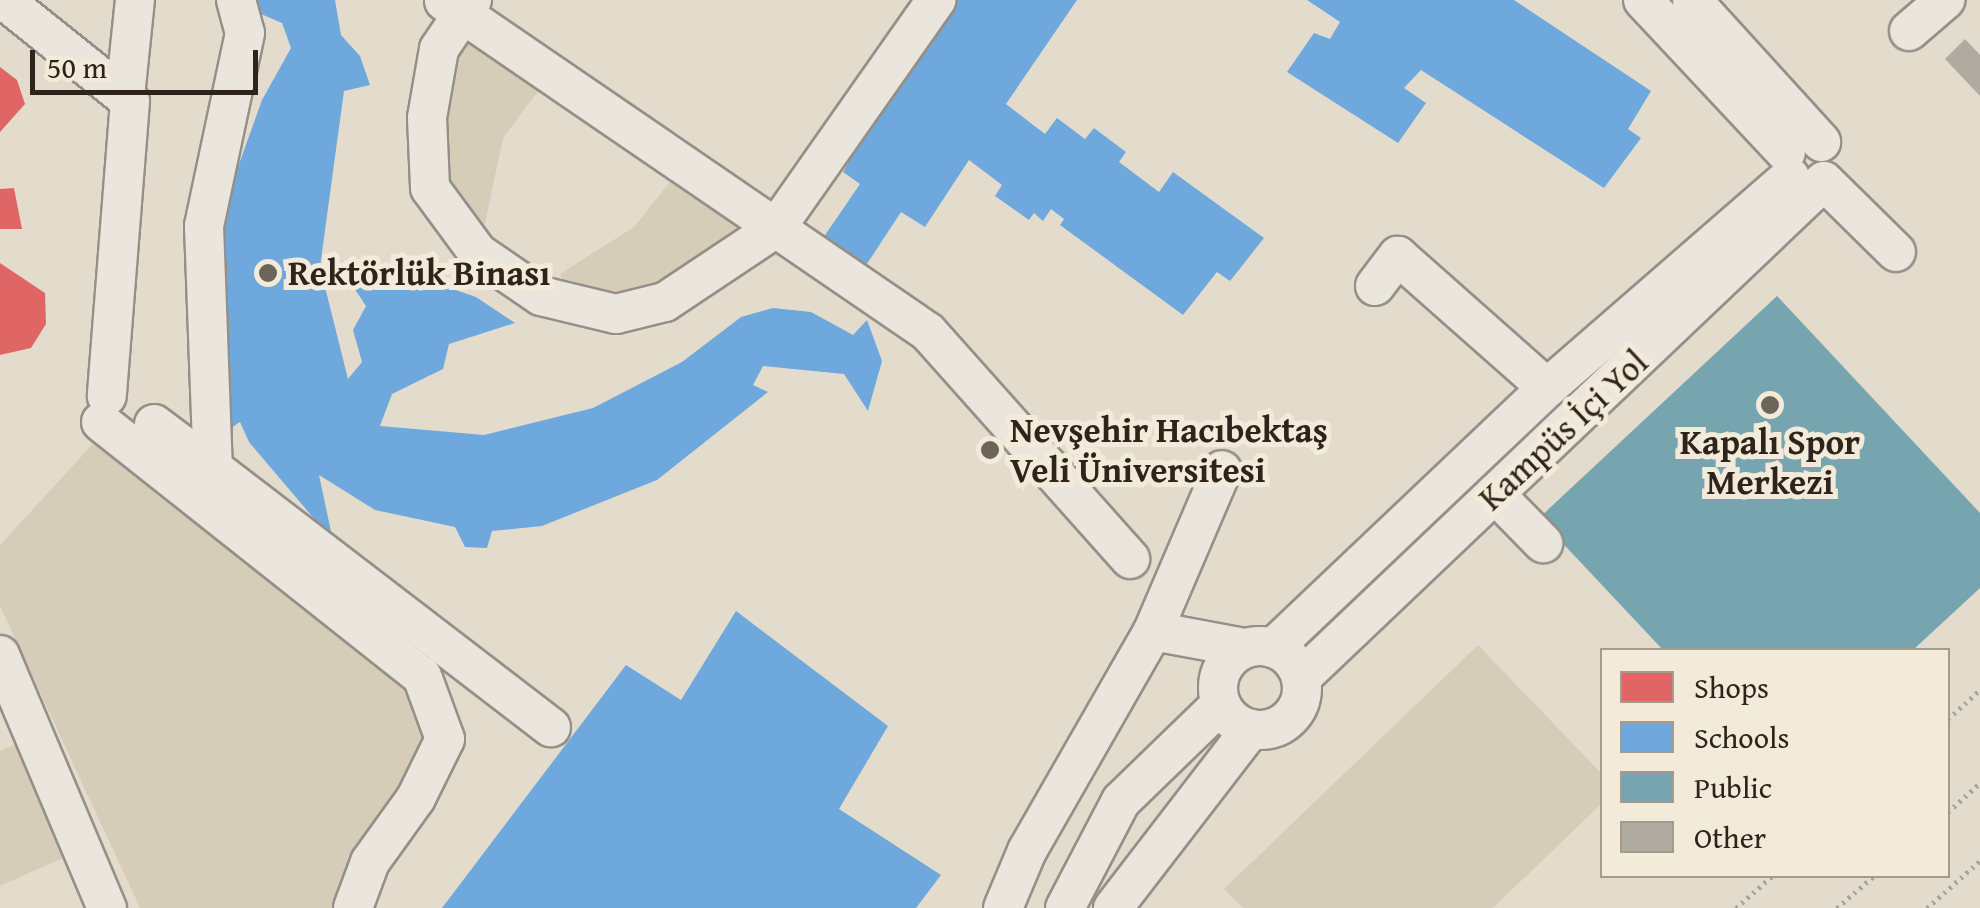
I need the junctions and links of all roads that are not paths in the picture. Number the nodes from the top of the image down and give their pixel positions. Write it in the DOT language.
graph roads {
  1 [pos="4,0"];
  2 [pos="135,0"];
  3 [pos="236,0"];
  4 [pos="936,0"];
  5 [pos="1642,0"];
  6 [pos="1692,0"];
  7 [pos="1945,0"];
  8 [pos="459,5"];
  9 [pos="1910,31"];
  10 [pos="125,96"];
  11 [pos="1805,163"];
  12 [pos="776,228"];
  13 [pos="1896,252"];
  14 [pos="1375,286"];
  15 [pos="1547,388"];
  16 [pos="154,424"];
  17 [pos="213,468"];
  18 [pos="1222,470"];
  19 [pos="1495,494"];
  20 [pos="1543,543"];
  21 [pos="1130,559"];
  22 [pos="1154,631"];
  23 [pos="1259,648"];
  24 [pos="0,655"];
  25 [pos="1301,678"];
  26 [pos="1219,698"];
  27 [pos="551,727"];
  28 [pos="1251,730"];
  29 [pos="107,908"];
  30 [pos="354,908"];
  31 [pos="1003,908"];
  32 [pos="1066,908"];
  33 [pos="1113,908"];
  1 -- 10 [label="street"];
  2 -- 10 [label="street"];
  3 -- 17 [label="street"];
  4 -- 12 [label="street"];
  5 -- 11 [label="street"];
  6 -- 11 [label="street"];
  7 -- 9 [label="street"];
  8 -- 12 [label="street"];
  8 -- 12 [label="street"];
  10 -- 30 [label="street"];
  11 -- 13 [label="street"];
  11 -- 15 [label="street, Kampüs İçi Yol"];
  11 -- 19 [label="street, Kampüs İçi Yol"];
  12 -- 21 [label="street"];
  14 -- 15 [label="street"];
  15 -- 23 [label="street, Kampüs İçi Yol"];
  16 -- 17 [label="street"];
  17 -- 27 [label="street"];
  18 -- 22 [label="street"];
  19 -- 20 [label="street"];
  19 -- 25 [label="street, Kampüs İçi Yol"];
  22 -- 23 [label="street"];
  22 -- 26 [label="street"];
  22 -- 31 [label="street"];
  23 -- 25 [label="street"];
  23 -- 26 [label="street"];
  24 -- 29 [label="street"];
  25 -- 28 [label="street"];
  26 -- 28 [label="street"];
  26 -- 32 [label="street"];
  28 -- 33 [label="street"];
}
